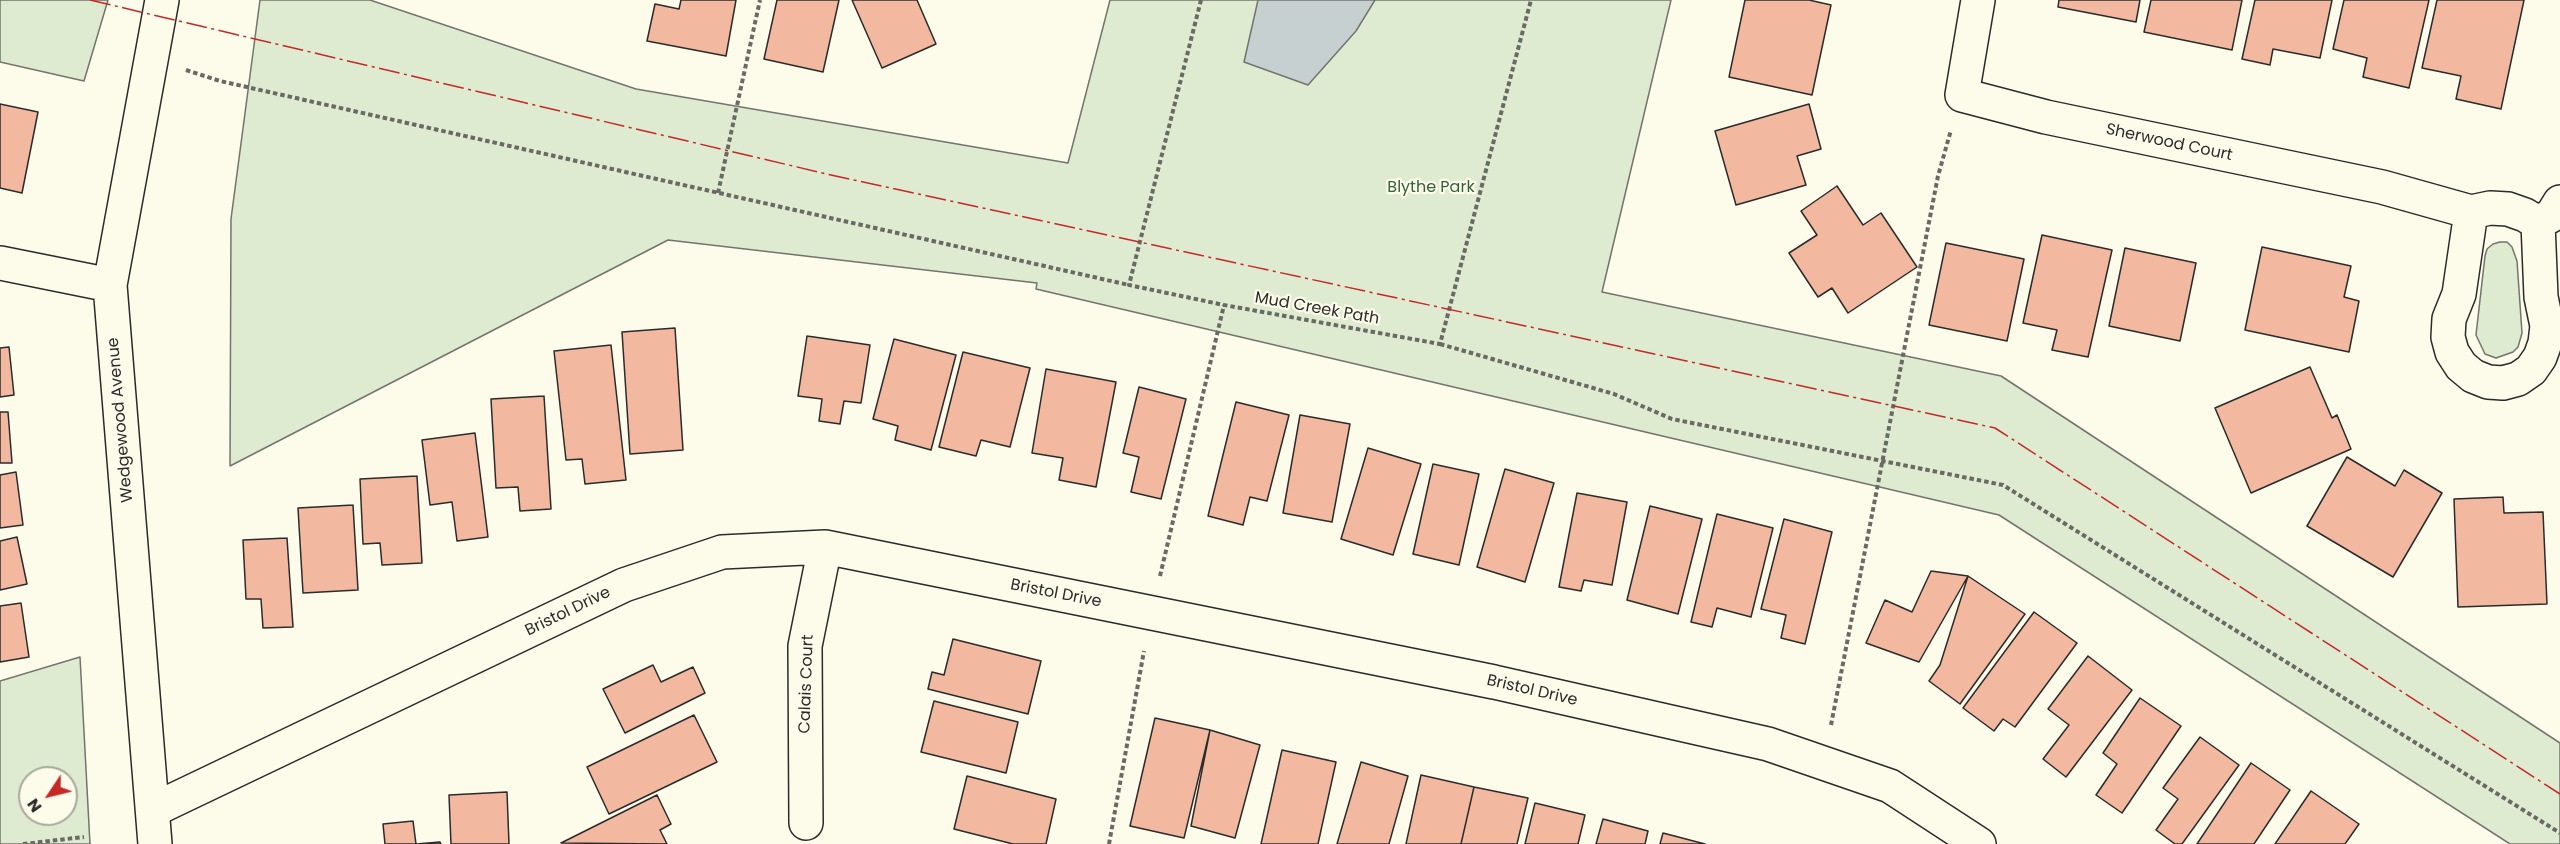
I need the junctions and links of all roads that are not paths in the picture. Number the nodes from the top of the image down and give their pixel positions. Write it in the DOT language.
graph roads {
  1 [pos="162,0"];
  2 [pos="1978,0"];
  3 [pos="2471,212"];
  4 [pos="2549,213"];
  5 [pos="0,262"];
  6 [pos="110,285"];
  7 [pos="825,547"];
  8 [pos="153,810"];
  9 [pos="806,823"];
  10 [pos="155,844"];
  11 [pos="1979,844"];
  1 -- 6 [label="street, Wedgewood Avenue"];
  2 -- 3 [label="street, Sherwood Court"];
  3 -- 4 [label="street, Sherwood Court"];
  3 -- 4 [label="street, Sherwood Court"];
  5 -- 6 [label="street"];
  6 -- 8 [label="street, Wedgewood Avenue"];
  7 -- 8 [label="street, Bristol Drive"];
  7 -- 9 [label="street, Calais Court"];
  7 -- 11 [label="street, Bristol Drive"];
  8 -- 10 [label="street, Wedgewood Avenue"];
}
